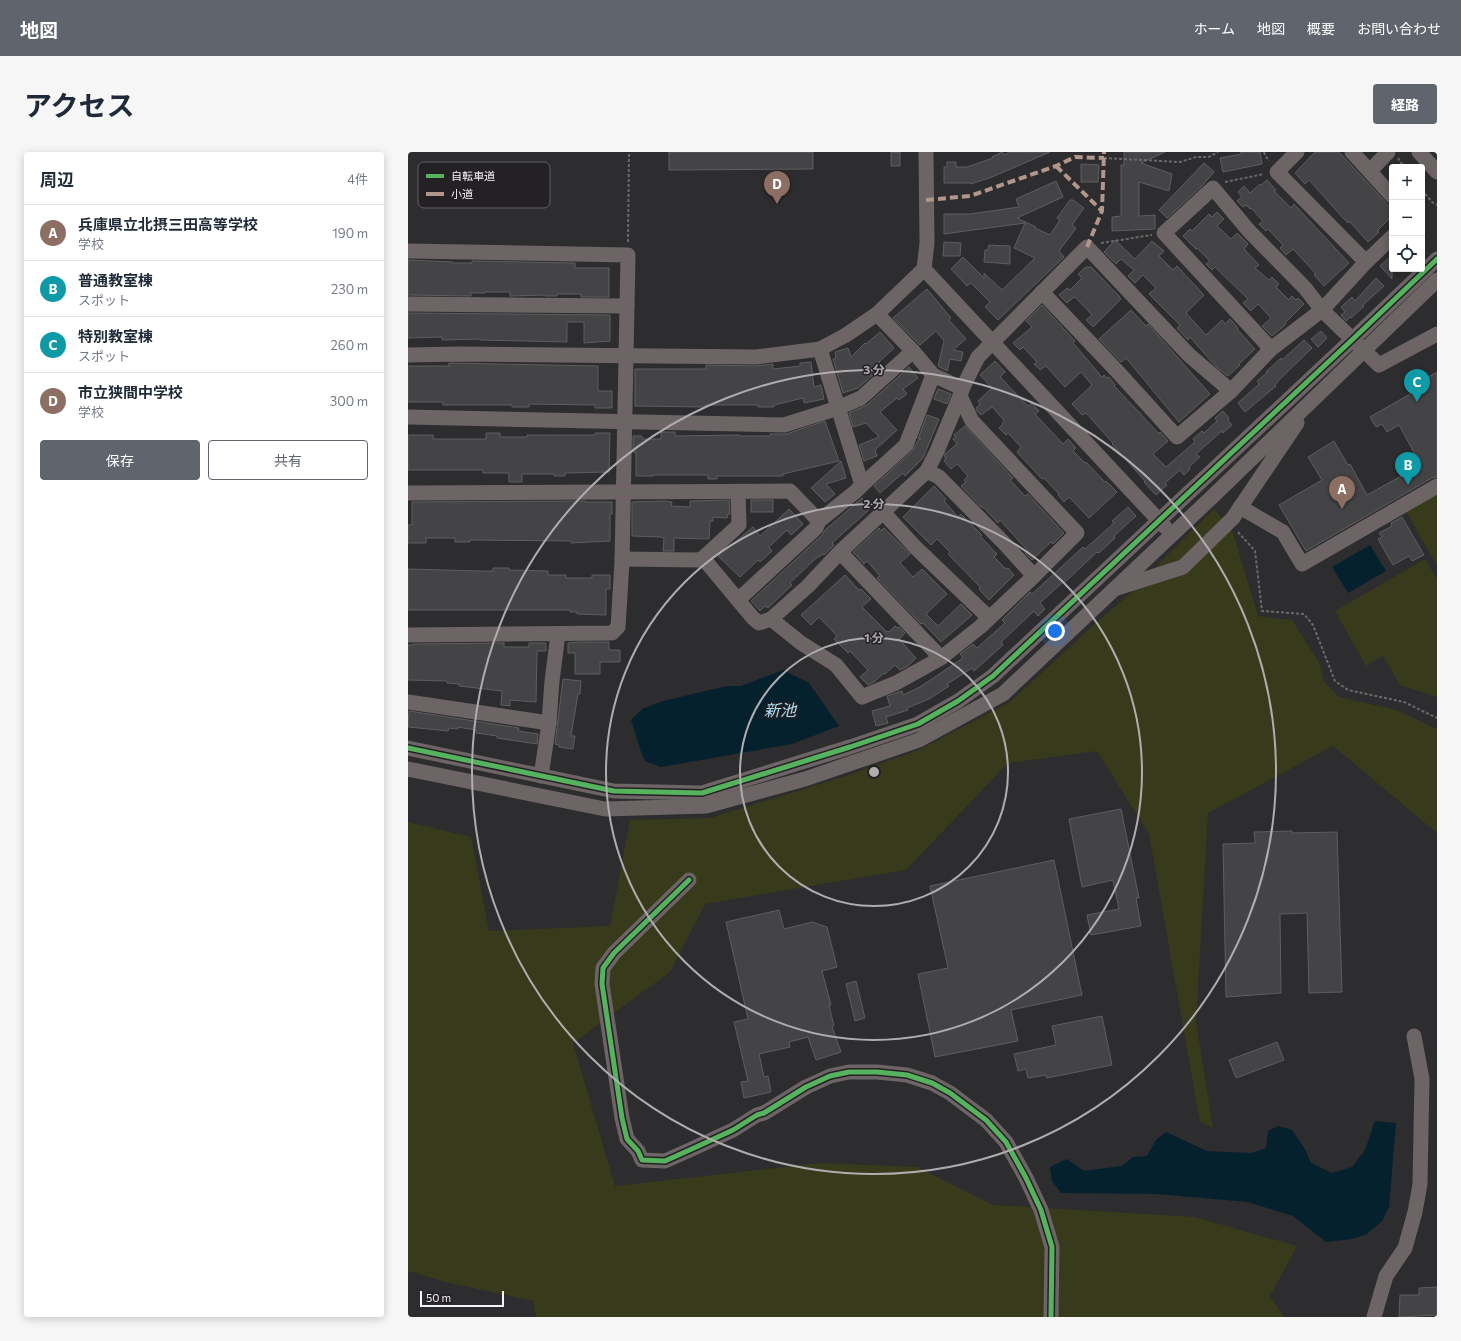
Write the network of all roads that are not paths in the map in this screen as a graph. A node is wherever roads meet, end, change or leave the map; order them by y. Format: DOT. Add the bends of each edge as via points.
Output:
graph roads {
  1 [pos="926,152"];
  2 [pos="1297,152"];
  3 [pos="1352,152"];
  4 [pos="1388,152"];
  5 [pos="1419,152"];
  6 [pos="1370,171"];
  7 [pos="1437,172"];
  8 [pos="1389,193"];
  9 [pos="1389,241"];
  10 [pos="408,251"];
  11 [pos="1437,259"];
  12 [pos="1366,262"];
  13 [pos="924,269"];
  14 [pos="1437,280"];
  15 [pos="1042,292"];
  16 [pos="408,304"];
  17 [pos="627,306"];
  18 [pos="1322,310"];
  19 [pos="877,314"];
  20 [pos="1437,334"];
  21 [pos="992,342"];
  22 [pos="1358,344"];
  23 [pos="820,349"];
  24 [pos="1272,349"];
  25 [pos="913,351"];
  26 [pos="408,355"];
  27 [pos="626,356"];
  28 [pos="933,375"];
  29 [pos="962,391"];
  30 [pos="1231,391"];
  31 [pos="1315,397"];
  32 [pos="838,408"];
  33 [pos="408,418"];
  34 [pos="625,422"];
  35 [pos="927,471"];
  36 [pos="862,485"];
  37 [pos="1437,486"];
  38 [pos="624,492"];
  39 [pos="738,492"];
  40 [pos="408,493"];
  41 [pos="1240,507"];
  42 [pos="883,512"];
  43 [pos="819,521"];
  44 [pos="1159,521"];
  45 [pos="1172,534"];
  46 [pos="840,552"];
  47 [pos="703,558"];
  48 [pos="622,559"];
  49 [pos="1034,576"];
  50 [pos="1113,589"];
  51 [pos="738,600"];
  52 [pos="988,618"];
  53 [pos="771,619"];
  54 [pos="558,634"];
  55 [pos="408,636"];
  56 [pos="941,658"];
  57 [pos="408,702"];
  58 [pos="549,723"];
  59 [pos="408,748"];
  60 [pos="408,769"];
  61 [pos="541,776"];
  62 [pos="689,880"];
  63 [pos="1414,1036"];
  64 [pos="1051,1317"];
  65 [pos="1374,1317"];
  1 -- 13 [label="street" via="927,243"];
  2 -- 12 [label="street" via="1277,172"];
  3 -- 6 [label="street"];
  4 -- 6 [label="street"];
  5 -- 7 [label="street"];
  6 -- 8 [label="street"];
  9 -- 12 [label="street"];
  10 -- 17 [label="street" via="628,255"];
  11 -- 22 [label="street"];
  12 -- 18 [label="street"];
  13 -- 19 [label="street"];
  13 -- 21 [label="street"];
  14 -- 22 [label="street"];
  15 -- 21 [label="street"];
  15 -- 30 [label="street" via="1087,247 1189,355"];
  15 -- 30 [label="street" via="1177,437"];
  16 -- 17 [label="street"];
  17 -- 27 [label="street"];
  18 -- 22 [label="street"];
  18 -- 24 [label="street"];
  18 -- 24 [label="street" via="1305,288 1249,231 1212,188 1164,233"];
  19 -- 23 [label="street"];
  19 -- 25 [label="street"];
  20 -- 22 [label="street" via="1379,365"];
  21 -- 29 [label="street" via="978,357"];
  21 -- 44 [label="street"];
  22 -- 31 [label="street"];
  22 -- 44 [label="street"];
  23 -- 27 [label="street" via="756,357"];
  23 -- 32 [label="street"];
  24 -- 30 [label="street"];
  25 -- 28 [label="street"];
  25 -- 32 [label="street" via="861,398"];
  26 -- 27 [label="street"];
  27 -- 34 [label="street"];
  28 -- 29 [label="street"];
  28 -- 36 [label="street" via="906,445"];
  29 -- 35 [label="street"];
  29 -- 49 [label="street" via="972,421 1077,533"];
  31 -- 41 [label="street"];
  31 -- 45 [label="street"];
  32 -- 34 [label="street" via="784,425"];
  32 -- 36 [label="street"];
  33 -- 34 [label="street"];
  34 -- 38 [label="street"];
  35 -- 42 [label="street"];
  35 -- 49 [label="street" via="939,477"];
  36 -- 43 [label="street"];
  37 -- 41 [label="street" via="1302,564 1283,532"];
  38 -- 39 [label="street"];
  38 -- 40 [label="street"];
  38 -- 48 [label="street"];
  39 -- 43 [label="street" via="790,491"];
  39 -- 47 [label="street" via="739,525"];
  41 -- 50 [label="street" via="1229,522 1184,567"];
  42 -- 46 [label="street"];
  42 -- 52 [label="street"];
  43 -- 51 [label="street" via="816,528"];
  44 -- 45 [label="street"];
  44 -- 61 [label="street" via="993,676 958,701 918,724 702,793 614,791"];
  45 -- 50 [label="street"];
  46 -- 53 [label="street" via="808,586"];
  46 -- 56 [label="street"];
  47 -- 48 [label="street"];
  47 -- 51 [label="street"];
  48 -- 54 [label="street" via="618,627 612,633"];
  49 -- 52 [label="street"];
  50 -- 60 [label="street" via="1003,694 919,740 805,779 706,806 605,809"];
  51 -- 53 [label="street" via="759,623"];
  52 -- 56 [label="street"];
  53 -- 56 [label="street" via="801,643 836,665 862,697 896,683"];
  54 -- 55 [label="street"];
  54 -- 58 [label="street"];
  57 -- 58 [label="street"];
  58 -- 61 [label="street"];
  59 -- 61 [label="street"];
  62 -- 64 [label="street" via="614,953 603,968 602,984 622,1118 627,1139 642,1160 665,1161 733,1130 806,1087 830,1076 849,1072 877,1072 907,1075 932,1084 950,1093 986,1120 1006,1142 1026,1178 1041,1210 1052,1247"];
  63 -- 65 [label="street" via="1422,1079 1420,1184 1405,1248 1386,1276"];
}
